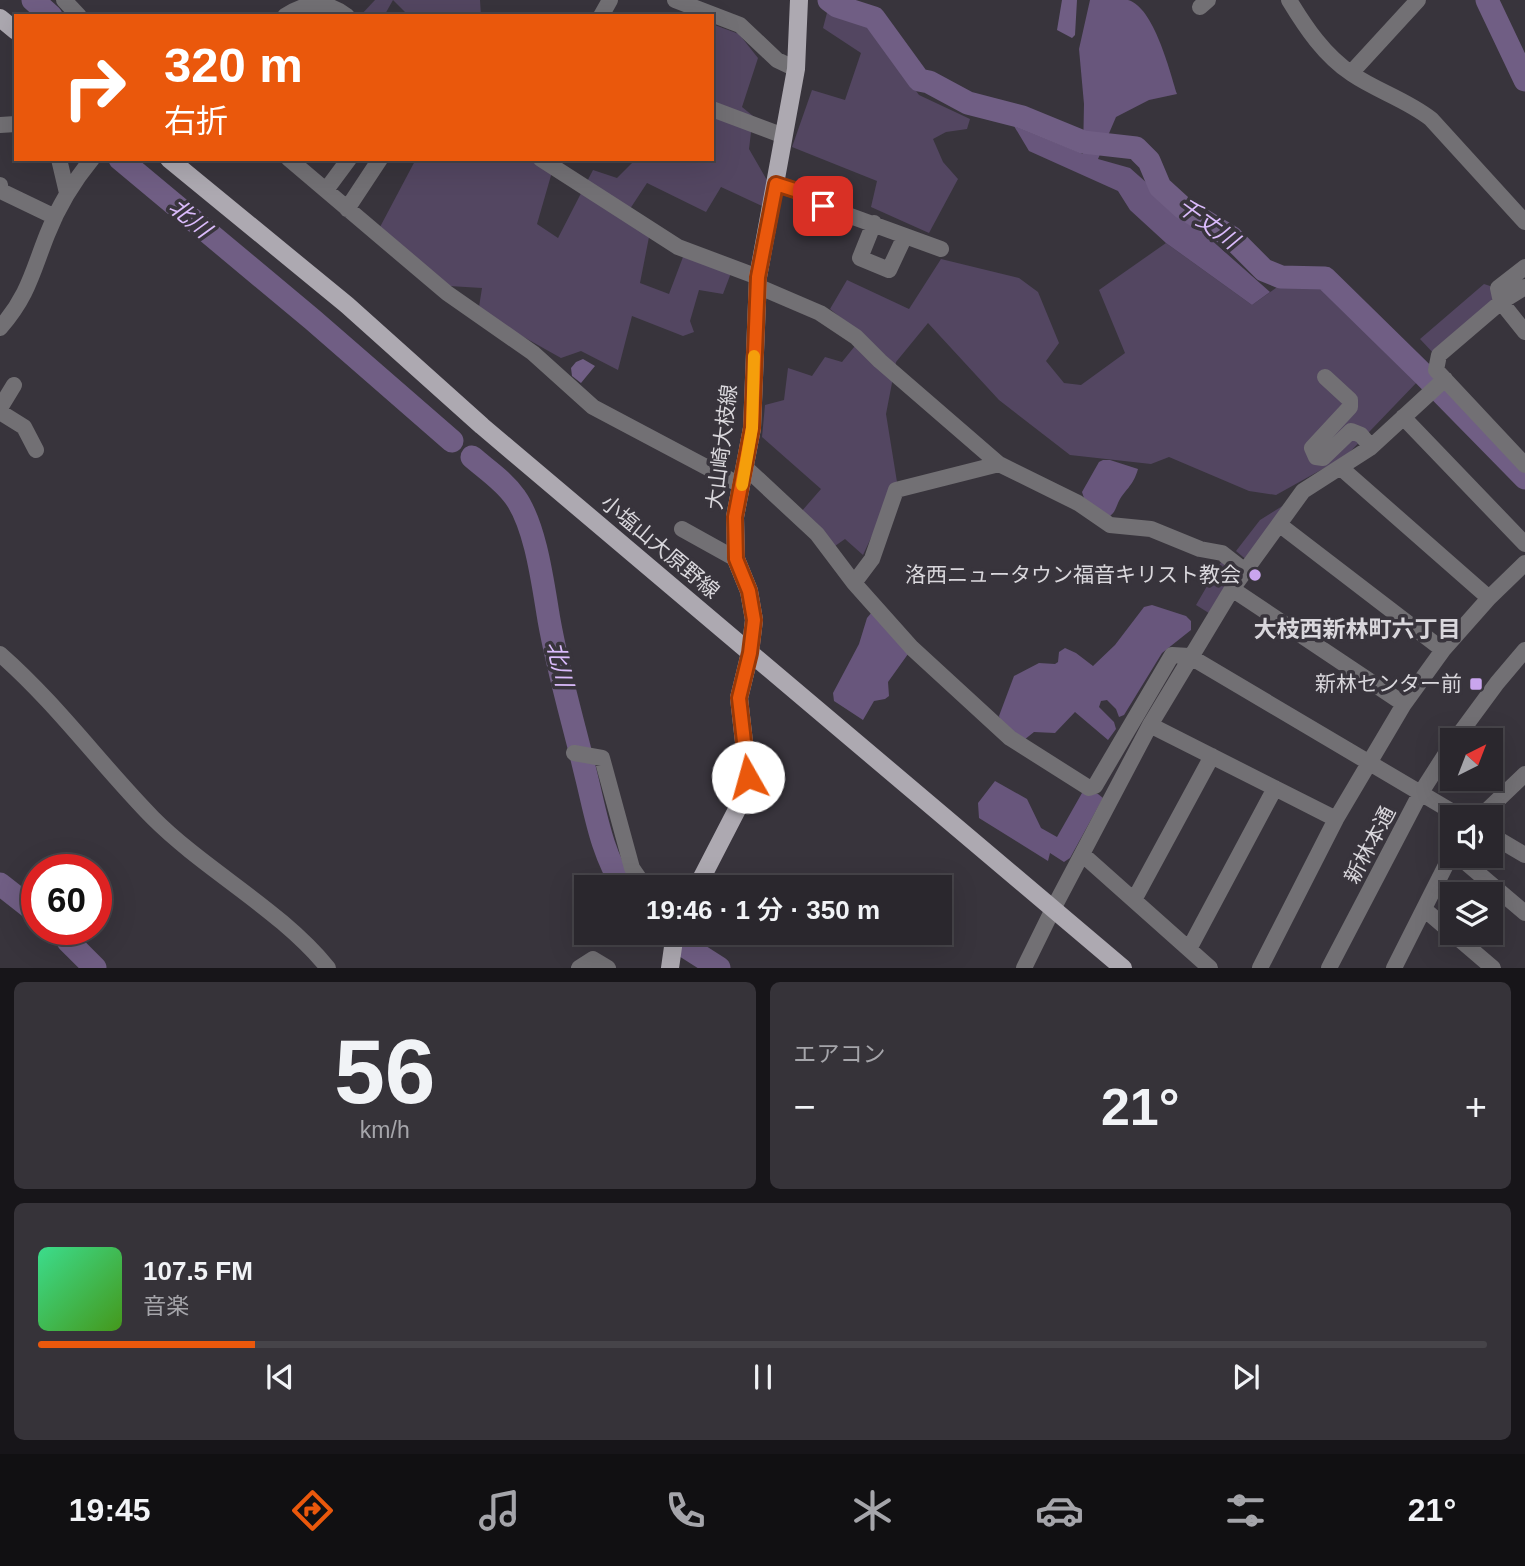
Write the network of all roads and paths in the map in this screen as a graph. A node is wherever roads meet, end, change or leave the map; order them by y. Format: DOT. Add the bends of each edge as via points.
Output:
graph roads {
  1 [pos="64,0"];
  2 [pos="675,0"];
  3 [pos="799,0"];
  4 [pos="1289,0"];
  5 [pos="1418,0"];
  6 [pos="77,14"];
  7 [pos="288,14"];
  8 [pos="343,14"];
  9 [pos="711,14"];
  10 [pos="714,15"];
  11 [pos="0,18"];
  12 [pos="14,29"];
  13 [pos="796,69"];
  14 [pos="1351,73"];
  15 [pos="714,109"];
  16 [pos="784,136"];
  17 [pos="59,161"];
  18 [pos="91,161"];
  19 [pos="171,161"];
  20 [pos="291,161"];
  21 [pos="348,161"];
  22 [pos="379,161"];
  23 [pos="544,161"];
  24 [pos="776,184"];
  25 [pos="0,185"];
  26 [pos="326,190"];
  27 [pos="67,193"];
  28 [pos="348,209"];
  29 [pos="55,217"];
  30 [pos="1525,222"];
  31 [pos="874,223"];
  32 [pos="905,236"];
  33 [pos="941,249"];
  34 [pos="1525,267"];
  35 [pos="757,281"];
  36 [pos="1525,287"];
  37 [pos="1502,302"];
  38 [pos="0,328"];
  39 [pos="1525,332"];
  40 [pos="1325,377"];
  41 [pos="1445,379"];
  42 [pos="14,385"];
  43 [pos="0,410"];
  44 [pos="1403,417"];
  45 [pos="1371,447"];
  46 [pos="36,450"];
  47 [pos="999,464"];
  48 [pos="1525,465"];
  49 [pos="744,466"];
  50 [pos="1341,468"];
  51 [pos="742,486"];
  52 [pos="1280,525"];
  53 [pos="682,529"];
  54 [pos="1525,544"];
  55 [pos="736,559"];
  56 [pos="1525,563"];
  57 [pos="1245,570"];
  58 [pos="854,583"];
  59 [pos="1232,589"];
  60 [pos="1489,598"];
  61 [pos="1525,649"];
  62 [pos="1443,650"];
  63 [pos="750,653"];
  64 [pos="0,654"];
  65 [pos="1189,656"];
  66 [pos="1404,704"];
  67 [pos="1150,724"];
  68 [pos="1464,728"];
  69 [pos="574,753"];
  70 [pos="1212,756"];
  71 [pos="1369,763"];
  72 [pos="1440,763"];
  73 [pos="1525,774"];
  74 [pos="1275,789"];
  75 [pos="1420,794"];
  76 [pos="1440,805"];
  77 [pos="1493,805"];
  78 [pos="1336,819"];
  79 [pos="1503,842"];
  80 [pos="1082,854"];
  81 [pos="1525,855"];
  82 [pos="1444,868"];
  83 [pos="1472,868"];
  84 [pos="637,875"];
  85 [pos="703,875"];
  86 [pos="1134,900"];
  87 [pos="1052,909"];
  88 [pos="1424,909"];
  89 [pos="1525,913"];
  90 [pos="673,945"];
  91 [pos="1189,949"];
  92 [pos="1032,964"];
  93 [pos="1397,966"];
  94 [pos="328,968"];
  95 [pos="579,968"];
  96 [pos="608,968"];
  97 [pos="670,968"];
  98 [pos="1123,968"];
  99 [pos="1210,968"];
  100 [pos="1260,968"];
  101 [pos="1329,968"];
  102 [pos="1493,968"];
  1 -- 6 [label="street"];
  2 -- 9 [label="street"];
  3 -- 13 [label="main road, 大山崎大枝線"];
  4 -- 14 [label="street" via="1310,36"];
  5 -- 14 [label="street"];
  7 -- 8 [label="street" via="302,5 321,3"];
  10 -- 13 [label="street" via="740,25 777,61"];
  11 -- 12 [label="main road"];
  13 -- 16 [label="main road, 大山崎大枝線"];
  14 -- 30 [label="street" via="1432,119"];
  15 -- 16 [label="street"];
  16 -- 24 [label="main road, 大山崎大枝線"];
  17 -- 27 [label="street"];
  18 -- 27 [label="street"];
  19 -- 63 [label="main road, 小塩山大原野線" via="347,304 482,426"];
  20 -- 26 [label="street"];
  21 -- 26 [label="street"];
  22 -- 28 [label="street"];
  23 -- 35 [label="street" via="678,247"];
  24 -- 31 [label="street"];
  24 -- 35 [label="main road, 大山崎大枝線"];
  25 -- 29 [label="street" via="1,191"];
  26 -- 28 [label="street"];
  27 -- 29 [label="street"];
  28 -- 51 [label="street" via="447,293 533,354 593,407"];
  29 -- 38 [label="street" via="25,295"];
  31 -- 32 [label="street"];
  31 -- 32 [label="street" via="860,258 889,270"];
  32 -- 33 [label="street"];
  34 -- 37 [label="street" via="1498,288"];
  35 -- 47 [label="street" via="856,337"];
  35 -- 49 [label="main road, 大山崎大枝線" via="752,428"];
  36 -- 37 [label="street"];
  37 -- 39 [label="street"];
  37 -- 41 [label="street" via="1439,355 1436,370"];
  40 -- 45 [label="street" via="1350,400 1350,407 1312,448 1316,457 1323,458 1351,431"];
  41 -- 44 [label="street"];
  41 -- 48 [label="street"];
  42 -- 43 [label="street"];
  43 -- 46 [label="street" via="24,427"];
  44 -- 45 [label="street"];
  44 -- 54 [label="street"];
  45 -- 50 [label="street"];
  47 -- 57 [label="street" via="1078,503 1110,525 1151,529 1222,553"];
  47 -- 58 [label="street" via="897,489 872,559"];
  49 -- 51 [label="main road, 大山崎大枝線"];
  49 -- 58 [label="street" via="817,534"];
  50 -- 52 [label="street" via="1303,491"];
  50 -- 60 [label="street"];
  51 -- 55 [label="main road, 大山崎大枝線" via="735,517"];
  52 -- 57 [label="street"];
  52 -- 62 [label="street"];
  53 -- 55 [label="street"];
  55 -- 63 [label="main road, 大山崎大枝線" via="754,620"];
  56 -- 60 [label="street"];
  57 -- 59 [label="street"];
  58 -- 65 [label="street" via="912,648 1010,738 1089,788 1095,786 1172,655"];
  59 -- 65 [label="street"];
  59 -- 66 [label="street"];
  60 -- 62 [label="street"];
  61 -- 68 [label="street, 新林本通"];
  62 -- 66 [label="street"];
  63 -- 85 [label="main road, 大山崎大枝線" via="739,698 748,777 744,796"];
  63 -- 87 [label="main road, 小塩山大原野線"];
  64 -- 94 [label="street" via="155,820 299,938"];
  65 -- 67 [label="street"];
  65 -- 71 [label="street"];
  66 -- 71 [label="street"];
  67 -- 70 [label="street"];
  67 -- 80 [label="street"];
  69 -- 84 [label="street" via="602,758"];
  70 -- 74 [label="street"];
  70 -- 86 [label="street"];
  71 -- 75 [label="street"];
  71 -- 78 [label="street"];
  72 -- 75 [label="street, 新林本通"];
  73 -- 77 [label="street"];
  74 -- 78 [label="street"];
  74 -- 91 [label="street"];
  75 -- 76 [label="street"];
  75 -- 101 [label="street, 新林本通"];
  78 -- 100 [label="street"];
  79 -- 81 [label="street"];
  80 -- 86 [label="street"];
  80 -- 87 [label="street"];
  82 -- 88 [label="street"];
  83 -- 89 [label="street"];
  86 -- 91 [label="street"];
  87 -- 92 [label="street"];
  87 -- 98 [label="main road, 小塩山大原野線"];
  88 -- 93 [label="street"];
  88 -- 102 [label="street"];
  90 -- 97 [label="main road"];
  91 -- 99 [label="street"];
  95 -- 96 [label="street" via="593,959"];
}
